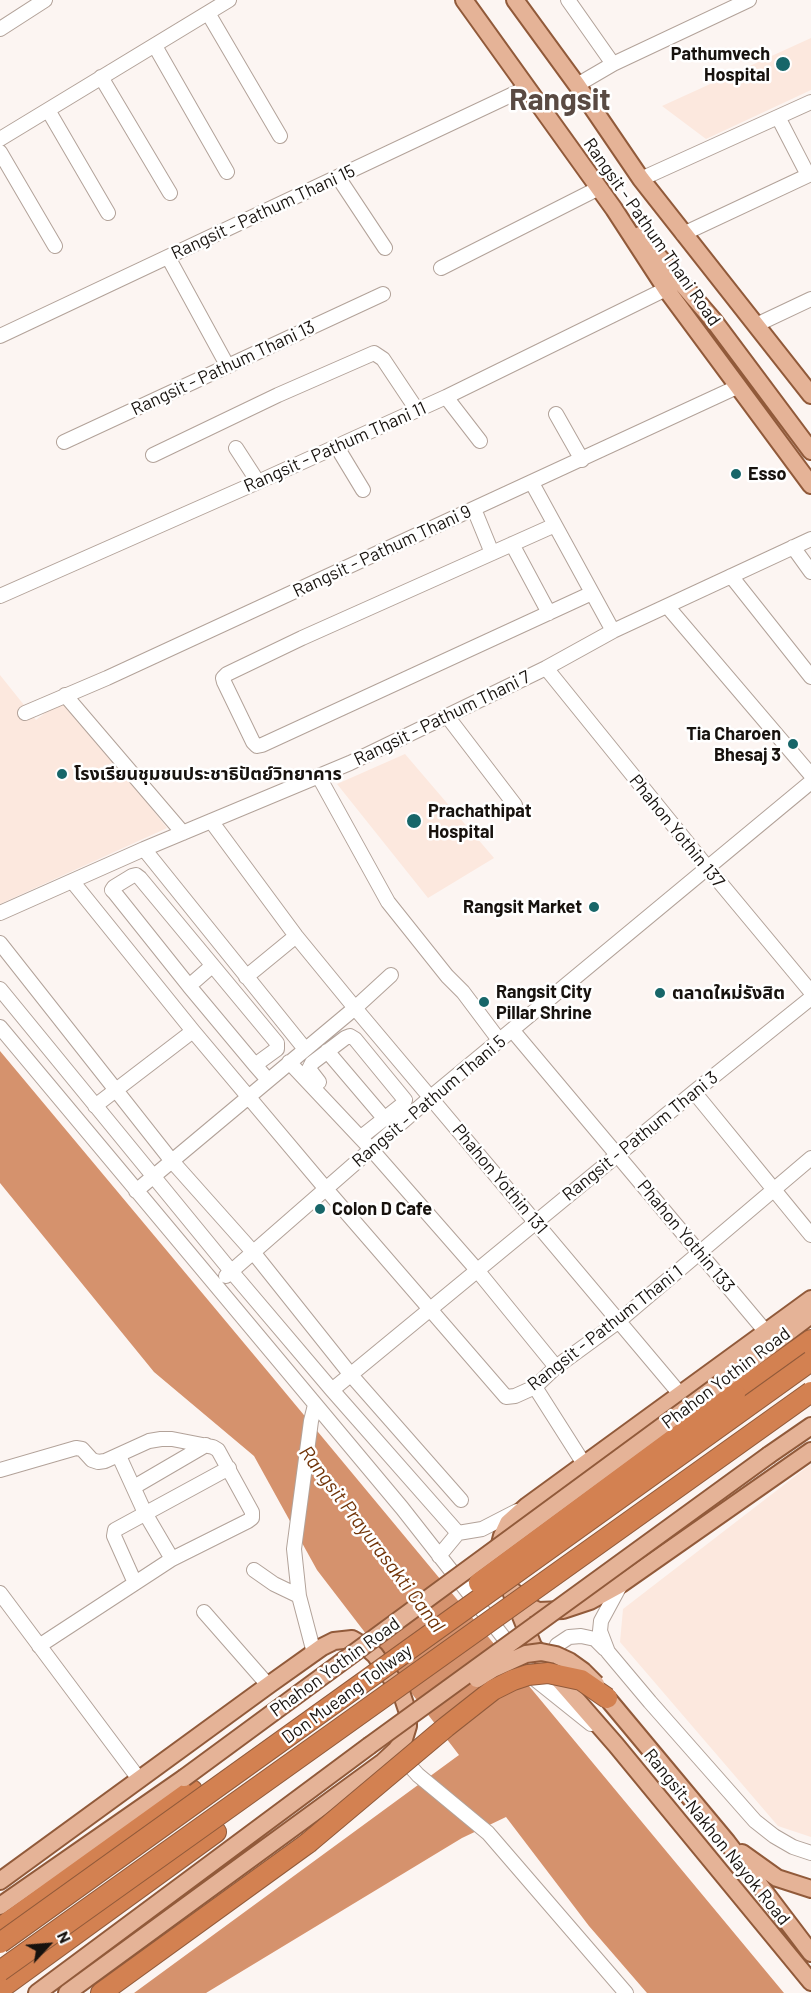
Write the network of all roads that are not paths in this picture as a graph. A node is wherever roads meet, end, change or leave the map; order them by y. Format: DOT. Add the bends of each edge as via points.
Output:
graph roads {
  1 [pos="45,0"];
  2 [pos="229,0"];
  3 [pos="464,0"];
  4 [pos="515,0"];
  5 [pos="568,0"];
  6 [pos="749,0"];
  7 [pos="208,13"];
  8 [pos="0,29"];
  9 [pos="155,46"];
  10 [pos="613,64"];
  11 [pos="100,77"];
  12 [pos="577,85"];
  13 [pos="526,88"];
  14 [pos="809,108"];
  15 [pos="48,110"];
  16 [pos="778,117"];
  17 [pos="280,136"];
  18 [pos="0,139"];
  19 [pos="0,152"];
  20 [pos="228,172"];
  21 [pos="810,174"];
  22 [pos="338,177"];
  23 [pos="641,179"];
  24 [pos="599,188"];
  25 [pos="170,193"];
  26 [pos="614,209"];
  27 [pos="108,213"];
  28 [pos="683,234"];
  29 [pos="55,246"];
  30 [pos="385,248"];
  31 [pos="168,257"];
  32 [pos="441,268"];
  33 [pos="666,289"];
  34 [pos="383,294"];
  35 [pos="811,299"];
  36 [pos="756,325"];
  37 [pos="0,336"];
  38 [pos="227,365"];
  39 [pos="737,387"];
  40 [pos="808,393"];
  41 [pos="446,397"];
  42 [pos="417,410"];
  43 [pos="556,414"];
  44 [pos="480,441"];
  45 [pos="64,442"];
  46 [pos="337,447"];
  47 [pos="236,448"];
  48 [pos="811,451"];
  49 [pos="153,455"];
  50 [pos="582,460"];
  51 [pos="258,482"];
  52 [pos="532,483"];
  53 [pos="811,485"];
  54 [pos="363,490"];
  55 [pos="474,509"];
  56 [pos="555,525"];
  57 [pos="811,539"];
  58 [pos="512,544"];
  59 [pos="793,547"];
  60 [pos="492,553"];
  61 [pos="811,572"];
  62 [pos="731,576"];
  63 [pos="592,593"];
  64 [pos="0,596"];
  65 [pos="667,606"];
  66 [pos="549,613"];
  67 [pos="613,631"];
  68 [pos="546,668"];
  69 [pos="811,677"];
  70 [pos="65,695"];
  71 [pos="26,712"];
  72 [pos="447,716"];
  73 [pos="811,775"];
  74 [pos="319,777"];
  75 [pos="811,782"];
  76 [pos="514,805"];
  77 [pos="211,820"];
  78 [pos="183,833"];
  79 [pos="144,849"];
  80 [pos="707,867"];
  81 [pos="72,881"];
  82 [pos="0,913"];
  83 [pos="296,936"];
  84 [pos="0,943"];
  85 [pos="212,966"];
  86 [pos="391,975"];
  87 [pos="246,977"];
  88 [pos="189,986"];
  89 [pos="0,989"];
  90 [pos="811,992"];
  91 [pos="811,998"];
  92 [pos="355,1008"];
  93 [pos="0,1027"];
  94 [pos="193,1031"];
  95 [pos="513,1031"];
  96 [pos="499,1040"];
  97 [pos="305,1049"];
  98 [pos="327,1051"];
  99 [pos="289,1062"];
  100 [pos="255,1065"];
  101 [pos="268,1080"];
  102 [pos="114,1089"];
  103 [pos="694,1092"];
  104 [pos="249,1096"];
  105 [pos="431,1097"];
  106 [pos="95,1106"];
  107 [pos="384,1118"];
  108 [pos="365,1134"];
  109 [pos="373,1147"];
  110 [pos="617,1155"];
  111 [pos="811,1158"];
  112 [pos="171,1160"];
  113 [pos="152,1176"];
  114 [pos="326,1189"];
  115 [pos="774,1190"];
  116 [pos="136,1191"];
  117 [pos="536,1222"];
  118 [pos="811,1235"];
  119 [pos="253,1252"];
  120 [pos="700,1253"];
  121 [pos="477,1270"];
  122 [pos="231,1271"];
  123 [pos="215,1285"];
  124 [pos="811,1299"];
  125 [pos="429,1309"];
  126 [pos="811,1315"];
  127 [pos="620,1321"];
  128 [pos="766,1332"];
  129 [pos="811,1340"];
  130 [pos="811,1361"];
  131 [pos="556,1367"];
  132 [pos="351,1375"];
  133 [pos="535,1387"];
  134 [pos="728,1389"];
  135 [pos="332,1390"];
  136 [pos="811,1392"];
  137 [pos="681,1394"];
  138 [pos="811,1401"];
  139 [pos="315,1405"];
  140 [pos="811,1426"];
  141 [pos="206,1445"];
  142 [pos="811,1451"];
  143 [pos="119,1456"];
  144 [pos="584,1464"];
  145 [pos="229,1468"];
  146 [pos="0,1470"];
  147 [pos="134,1487"];
  148 [pos="461,1500"];
  149 [pos="527,1506"];
  150 [pos="145,1513"];
  151 [pos="458,1533"];
  152 [pos="440,1556"];
  153 [pos="172,1559"];
  154 [pos="254,1570"];
  155 [pos="135,1583"];
  156 [pos="621,1584"];
  157 [pos="511,1590"];
  158 [pos="0,1593"];
  159 [pos="300,1596"];
  160 [pos="204,1612"];
  161 [pos="39,1646"];
  162 [pos="608,1652"];
  163 [pos="314,1653"];
  164 [pos="561,1682"];
  165 [pos="267,1685"];
  166 [pos="607,1698"];
  167 [pos="616,1745"];
  168 [pos="369,1746"];
  169 [pos="396,1750"];
  170 [pos="139,1779"];
  171 [pos="188,1784"];
  172 [pos="726,1842"];
  173 [pos="811,1853"];
  174 [pos="0,1881"];
  175 [pos="811,1889"];
  176 [pos="0,1906"];
  177 [pos="0,1928"];
  178 [pos="0,1943"];
  179 [pos="811,1953"];
  180 [pos="0,1971"];
  181 [pos="811,1982"];
  182 [pos="0,1989"];
  183 [pos="37,1993"];
  184 [pos="67,1993"];
  185 [pos="101,1993"];
  186 [pos="626,1993"];
  1 -- 8 [label="street"];
  2 -- 7 [label="street"];
  3 -- 13 [label="main road, Rangsit - Pathum Thani Road"];
  4 -- 12 [label="main road, Rangsit - Pathum Thani Road"];
  5 -- 10 [label="street"];
  6 -- 10 [label="street"];
  7 -- 9 [label="street"];
  7 -- 17 [label="street"];
  9 -- 11 [label="street"];
  9 -- 20 [label="street"];
  10 -- 12 [label="street"];
  11 -- 15 [label="street"];
  11 -- 25 [label="street"];
  12 -- 23 [label="main road, Rangsit - Pathum Thani Road"];
  13 -- 22 [label="street, Rangsit - Pathum Thani 15"];
  13 -- 24 [label="main road, Rangsit - Pathum Thani Road"];
  14 -- 16 [label="street"];
  15 -- 18 [label="street"];
  15 -- 27 [label="street"];
  16 -- 21 [label="street"];
  16 -- 23 [label="street"];
  19 -- 29 [label="street"];
  21 -- 28 [label="street"];
  22 -- 30 [label="street"];
  22 -- 31 [label="street, Rangsit - Pathum Thani 15"];
  23 -- 28 [label="main road, Rangsit - Pathum Thani Road"];
  24 -- 26 [label="main road, Rangsit - Pathum Thani Road"];
  24 -- 32 [label="street"];
  26 -- 33 [label="main road, Rangsit - Pathum Thani Road"];
  26 -- 48 [label="main road" via="668,265"];
  28 -- 36 [label="main road, Rangsit - Pathum Thani Road"];
  31 -- 37 [label="street, Rangsit - Pathum Thani 15"];
  31 -- 38 [label="street"];
  33 -- 39 [label="main road, Rangsit - Pathum Thani Road"];
  33 -- 41 [label="street, Rangsit - Pathum Thani 11"];
  34 -- 38 [label="street, Rangsit - Pathum Thani 13"];
  35 -- 36 [label="street"];
  36 -- 40 [label="main road, Rangsit - Pathum Thani Road"];
  38 -- 45 [label="street, Rangsit - Pathum Thani 13"];
  39 -- 50 [label="street, Rangsit - Pathum Thani 9"];
  39 -- 53 [label="main road, Rangsit - Pathum Thani Road"];
  41 -- 42 [label="street, Rangsit - Pathum Thani 11"];
  41 -- 44 [label="street"];
  42 -- 46 [label="street, Rangsit - Pathum Thani 11"];
  42 -- 49 [label="street" via="383,359 374,353"];
  43 -- 50 [label="street"];
  46 -- 51 [label="street, Rangsit - Pathum Thani 11"];
  46 -- 54 [label="street"];
  47 -- 51 [label="street"];
  50 -- 52 [label="street, Rangsit - Pathum Thani 9"];
  51 -- 64 [label="street, Rangsit - Pathum Thani 11"];
  52 -- 55 [label="street, Rangsit - Pathum Thani 9"];
  52 -- 56 [label="street"];
  55 -- 60 [label="street"];
  55 -- 70 [label="street, Rangsit - Pathum Thani 9"];
  56 -- 58 [label="street"];
  56 -- 63 [label="street"];
  57 -- 59 [label="street, Rangsit - Pathum Thani 7"];
  58 -- 60 [label="street"];
  58 -- 66 [label="street"];
  59 -- 61 [label="street"];
  59 -- 62 [label="street, Rangsit - Pathum Thani 7"];
  60 -- 66 [label="street" via="227,674 224,682 252,742 262,745"];
  62 -- 65 [label="street, Rangsit - Pathum Thani 7"];
  62 -- 69 [label="street"];
  63 -- 66 [label="street"];
  63 -- 67 [label="street"];
  65 -- 67 [label="street, Rangsit - Pathum Thani 7"];
  65 -- 73 [label="street"];
  67 -- 68 [label="street, Rangsit - Pathum Thani 7"];
  68 -- 72 [label="street, Rangsit - Pathum Thani 7"];
  68 -- 80 [label="street, Phahon Yothin 137"];
  70 -- 71 [label="street, Rangsit - Pathum Thani 9"];
  70 -- 78 [label="street"];
  72 -- 74 [label="street, Rangsit - Pathum Thani 7"];
  72 -- 76 [label="street"];
  74 -- 77 [label="street, Rangsit - Pathum Thani 7"];
  74 -- 96 [label="street" via="388,902"];
  75 -- 80 [label="street, Rangsit - Pathum Thani 5"];
  77 -- 78 [label="street, Rangsit - Pathum Thani 7"];
  77 -- 83 [label="street, Phahon Yothin 131"];
  78 -- 79 [label="street, Rangsit - Pathum Thani 7"];
  79 -- 81 [label="street, Rangsit - Pathum Thani 7"];
  79 -- 87 [label="street"];
  80 -- 90 [label="street, Phahon Yothin 137"];
  80 -- 95 [label="street, Rangsit - Pathum Thani 5"];
  81 -- 82 [label="street, Rangsit - Pathum Thani 7"];
  81 -- 94 [label="street"];
  83 -- 87 [label="street"];
  83 -- 92 [label="street, Phahon Yothin 131"];
  84 -- 102 [label="street"];
  85 -- 88 [label="street"];
  85 -- 88 [label="street" via="136,875 114,887 112,890"];
  85 -- 100 [label="street" via="277,1043 277,1049"];
  86 -- 92 [label="street"];
  87 -- 97 [label="street"];
  88 -- 100 [label="street"];
  89 -- 106 [label="street"];
  91 -- 103 [label="street, Rangsit - Pathum Thani 3"];
  92 -- 97 [label="street"];
  92 -- 105 [label="street, Phahon Yothin 131"];
  93 -- 116 [label="street"];
  94 -- 102 [label="street"];
  94 -- 104 [label="street"];
  95 -- 96 [label="street, Rangsit - Pathum Thani 5"];
  95 -- 110 [label="street, Phahon Yothin 133"];
  96 -- 105 [label="street, Rangsit - Pathum Thani 5"];
  97 -- 99 [label="street"];
  98 -- 107 [label="street"];
  98 -- 107 [label="street" via="345,1038 355,1039 405,1100"];
  98 -- 108 [label="street" via="310,1065 310,1073"];
  99 -- 101 [label="street"];
  99 -- 109 [label="street"];
  100 -- 101 [label="street"];
  101 -- 104 [label="street"];
  102 -- 106 [label="street"];
  102 -- 112 [label="street"];
  103 -- 110 [label="street, Rangsit - Pathum Thani 3"];
  103 -- 115 [label="street"];
  104 -- 112 [label="street"];
  104 -- 114 [label="street"];
  105 -- 109 [label="street, Rangsit - Pathum Thani 5"];
  105 -- 117 [label="street, Phahon Yothin 131"];
  106 -- 113 [label="street"];
  107 -- 108 [label="street"];
  108 -- 109 [label="street"];
  109 -- 114 [label="street, Rangsit - Pathum Thani 5"];
  109 -- 121 [label="street"];
  110 -- 117 [label="street, Rangsit - Pathum Thani 3"];
  110 -- 120 [label="street, Phahon Yothin 133"];
  111 -- 115 [label="street, Rangsit - Pathum Thani 1"];
  112 -- 113 [label="street"];
  112 -- 119 [label="street"];
  113 -- 116 [label="street"];
  113 -- 122 [label="street"];
  114 -- 119 [label="street, Rangsit - Pathum Thani 5"];
  114 -- 125 [label="street"];
  115 -- 118 [label="street"];
  115 -- 120 [label="street, Rangsit - Pathum Thani 1"];
  116 -- 123 [label="street"];
  117 -- 121 [label="street, Rangsit - Pathum Thani 3"];
  117 -- 127 [label="street, Phahon Yothin 131"];
  119 -- 122 [label="street, Rangsit - Pathum Thani 5"];
  119 -- 132 [label="street"];
  120 -- 127 [label="street, Rangsit - Pathum Thani 1"];
  120 -- 128 [label="street, Phahon Yothin 133"];
  121 -- 125 [label="street, Rangsit - Pathum Thani 3"];
  121 -- 131 [label="street"];
  122 -- 123 [label="street, Rangsit - Pathum Thani 5"];
  122 -- 135 [label="street"];
  123 -- 139 [label="street"];
  124 -- 128 [label="main road, Rangsit-Nakhon Nayok Road"];
  125 -- 132 [label="street, Rangsit - Pathum Thani 3"];
  125 -- 133 [label="street, Rangsit - Pathum Thani 1" via="506,1397"];
  126 -- 134 [label="main road, Phahon Yothin Road"];
  127 -- 131 [label="street, Rangsit - Pathum Thani 1"];
  127 -- 137 [label="street, Phahon Yothin 131"];
  128 -- 137 [label="main road, Rangsit-Nakhon Nayok Road"];
  129 -- 134 [label="highway, Phahon Yothin Road"];
  130 -- 178 [label="highway, Don Mueang Tollway, bridge"];
  131 -- 133 [label="street, Rangsit - Pathum Thani 1"];
  132 -- 135 [label="street, Rangsit - Pathum Thani 3"];
  132 -- 148 [label="street"];
  133 -- 144 [label="street"];
  134 -- 171 [label="highway, Phahon Yothin Road, bridge" via="437,1614"];
  135 -- 151 [label="street"];
  136 -- 180 [label="highway, Don Mueang Tollway, bridge"];
  137 -- 144 [label="main road, Rangsit-Nakhon Nayok Road"];
  138 -- 182 [label="highway" via="476,1639"];
  139 -- 152 [label="street"];
  139 -- 159 [label="street" via="294,1550"];
  140 -- 168 [label="main road, bridge"];
  141 -- 143 [label="street" via="161,1439"];
  141 -- 145 [label="street" via="218,1450"];
  141 -- 147 [label="street"];
  142 -- 156 [label="main road"];
  143 -- 146 [label="street" via="98,1462 76,1448"];
  143 -- 147 [label="street"];
  144 -- 149 [label="main road, Rangsit-Nakhon Nayok Road"];
  145 -- 150 [label="street"];
  145 -- 153 [label="street" via="252,1518"];
  147 -- 150 [label="street"];
  149 -- 151 [label="street" via="482,1529"];
  149 -- 157 [label="main road, Rangsit-Nakhon Nayok Road" via="508,1523 499,1548"];
  150 -- 153 [label="street"];
  150 -- 155 [label="street" via="114,1533"];
  151 -- 152 [label="street"];
  152 -- 167 [label="street" via="536,1680"];
  153 -- 155 [label="street"];
  154 -- 159 [label="street"];
  155 -- 161 [label="street"];
  156 -- 157 [label="main road" via="577,1607 548,1611 528,1606"];
  156 -- 162 [label="street" via="601,1621"];
  157 -- 164 [label="main road, Rangsit-Nakhon Nayok Road" via="533,1646"];
  158 -- 161 [label="street"];
  159 -- 163 [label="street"];
  160 -- 165 [label="street"];
  161 -- 170 [label="street"];
  162 -- 164 [label="street" via="595,1639 569,1637 557,1645 552,1656"];
  162 -- 173 [label="street" via="755,1821 793,1847"];
  163 -- 165 [label="main road"];
  163 -- 169 [label="main road" via="334,1641 352,1639 375,1655 405,1702 408,1726"];
  164 -- 167 [label="main road, Rangsit-Nakhon Nayok Road"];
  165 -- 170 [label="main road"];
  166 -- 168 [label="main road, bridge" via="593,1680 569,1661 541,1652 526,1654 493,1669"];
  166 -- 172 [label="main road"];
  166 -- 185 [label="highway, bridge" via="580,1680 548,1673 528,1675 493,1690 308,1843"];
  167 -- 181 [label="main road, Rangsit-Nakhon Nayok Road"];
  168 -- 183 [label="main road"];
  169 -- 184 [label="main road"];
  169 -- 186 [label="street" via="418,1774 488,1833"];
  170 -- 174 [label="main road"];
  171 -- 176 [label="main road, Phahon Yothin Road"];
  171 -- 177 [label="highway, Phahon Yothin Road"];
  172 -- 175 [label="main road" via="777,1878"];
  172 -- 179 [label="main road"];
}
